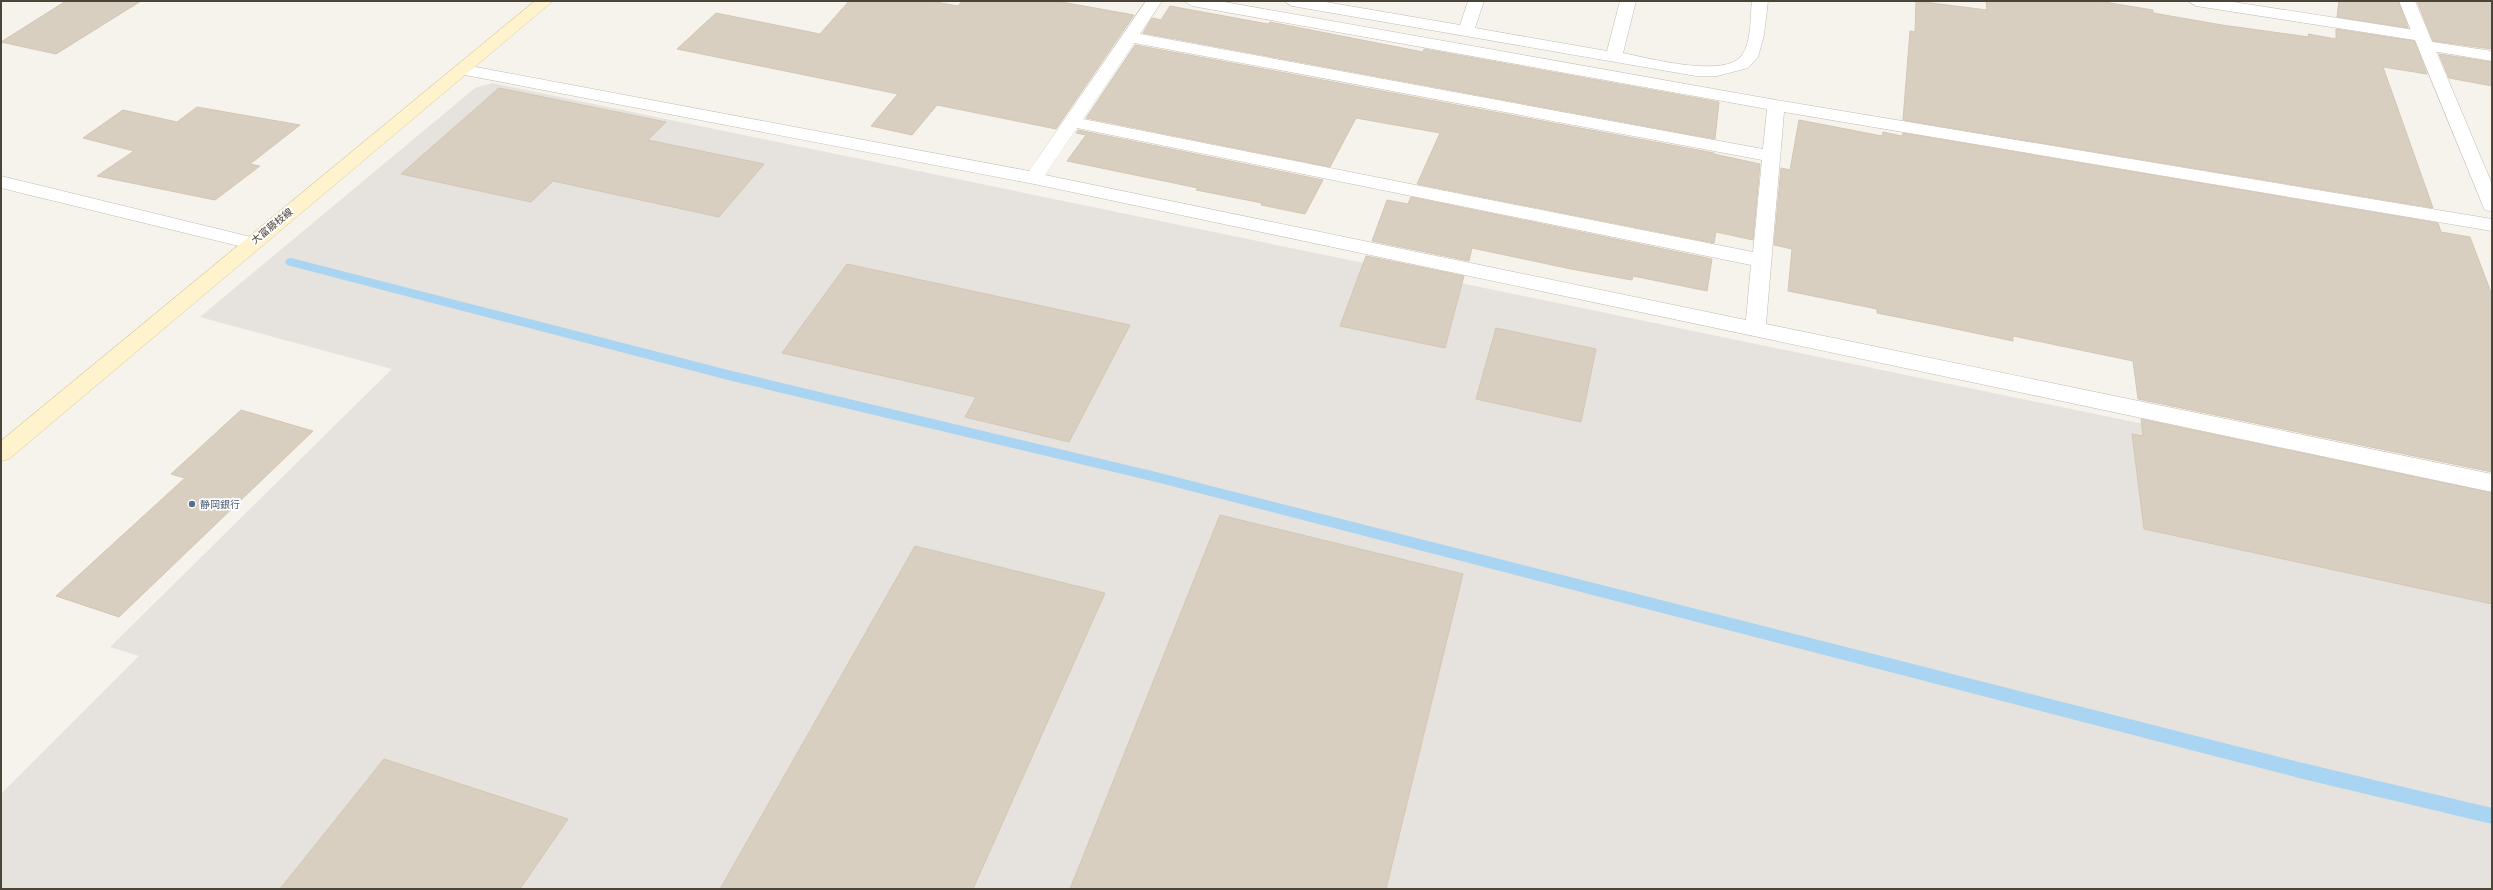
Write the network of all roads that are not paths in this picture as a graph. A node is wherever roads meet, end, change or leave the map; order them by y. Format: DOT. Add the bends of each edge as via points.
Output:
graph roads {
  1 [pos="546,1"];
  2 [pos="1154,1"];
  3 [pos="1192,1"];
  4 [pos="1292,1"];
  5 [pos="1476,1"];
  6 [pos="1628,1"];
  7 [pos="2196,1"];
  8 [pos="2407,1"];
  9 [pos="1755,2"];
  10 [pos="1342,5"];
  11 [pos="1466,31"];
  12 [pos="1130,37"];
  13 [pos="2424,41"];
  14 [pos="2492,56"];
  15 [pos="1614,57"];
  16 [pos="465,70"];
  17 [pos="1776,105"];
  18 [pos="1072,122"];
  19 [pos="1771,156"];
  20 [pos="1034,178"];
  21 [pos="1,182"];
  22 [pos="2492,206"];
  23 [pos="2492,226"];
  24 [pos="251,243"];
  25 [pos="1762,260"];
  26 [pos="1755,329"];
  27 [pos="1,453"];
  28 [pos="2492,482"];
  1 -- 16 [label="main road, 大富藤枝線"];
  2 -- 12 [label="street"];
  3 -- 17 [label="street"];
  4 -- 10 [label="street"];
  5 -- 11 [label="street"];
  6 -- 15 [label="street"];
  7 -- 13 [label="street"];
  8 -- 13 [label="street"];
  9 -- 15 [label="street" via="1754,52 1747,62 1736,69 1718,72 1696,71"];
  10 -- 11 [label="street"];
  11 -- 15 [label="street"];
  12 -- 18 [label="street"];
  12 -- 19 [label="street"];
  13 -- 14 [label="street"];
  13 -- 22 [label="street"];
  16 -- 20 [label="street"];
  16 -- 24 [label="main road, 大富藤枝線"];
  17 -- 19 [label="street"];
  17 -- 23 [label="street"];
  18 -- 20 [label="street"];
  18 -- 25 [label="street"];
  19 -- 25 [label="street"];
  20 -- 26 [label="street"];
  21 -- 24 [label="street"];
  24 -- 27 [label="main road, 大富藤枝線"];
  25 -- 26 [label="street"];
  26 -- 28 [label="street"];
}
